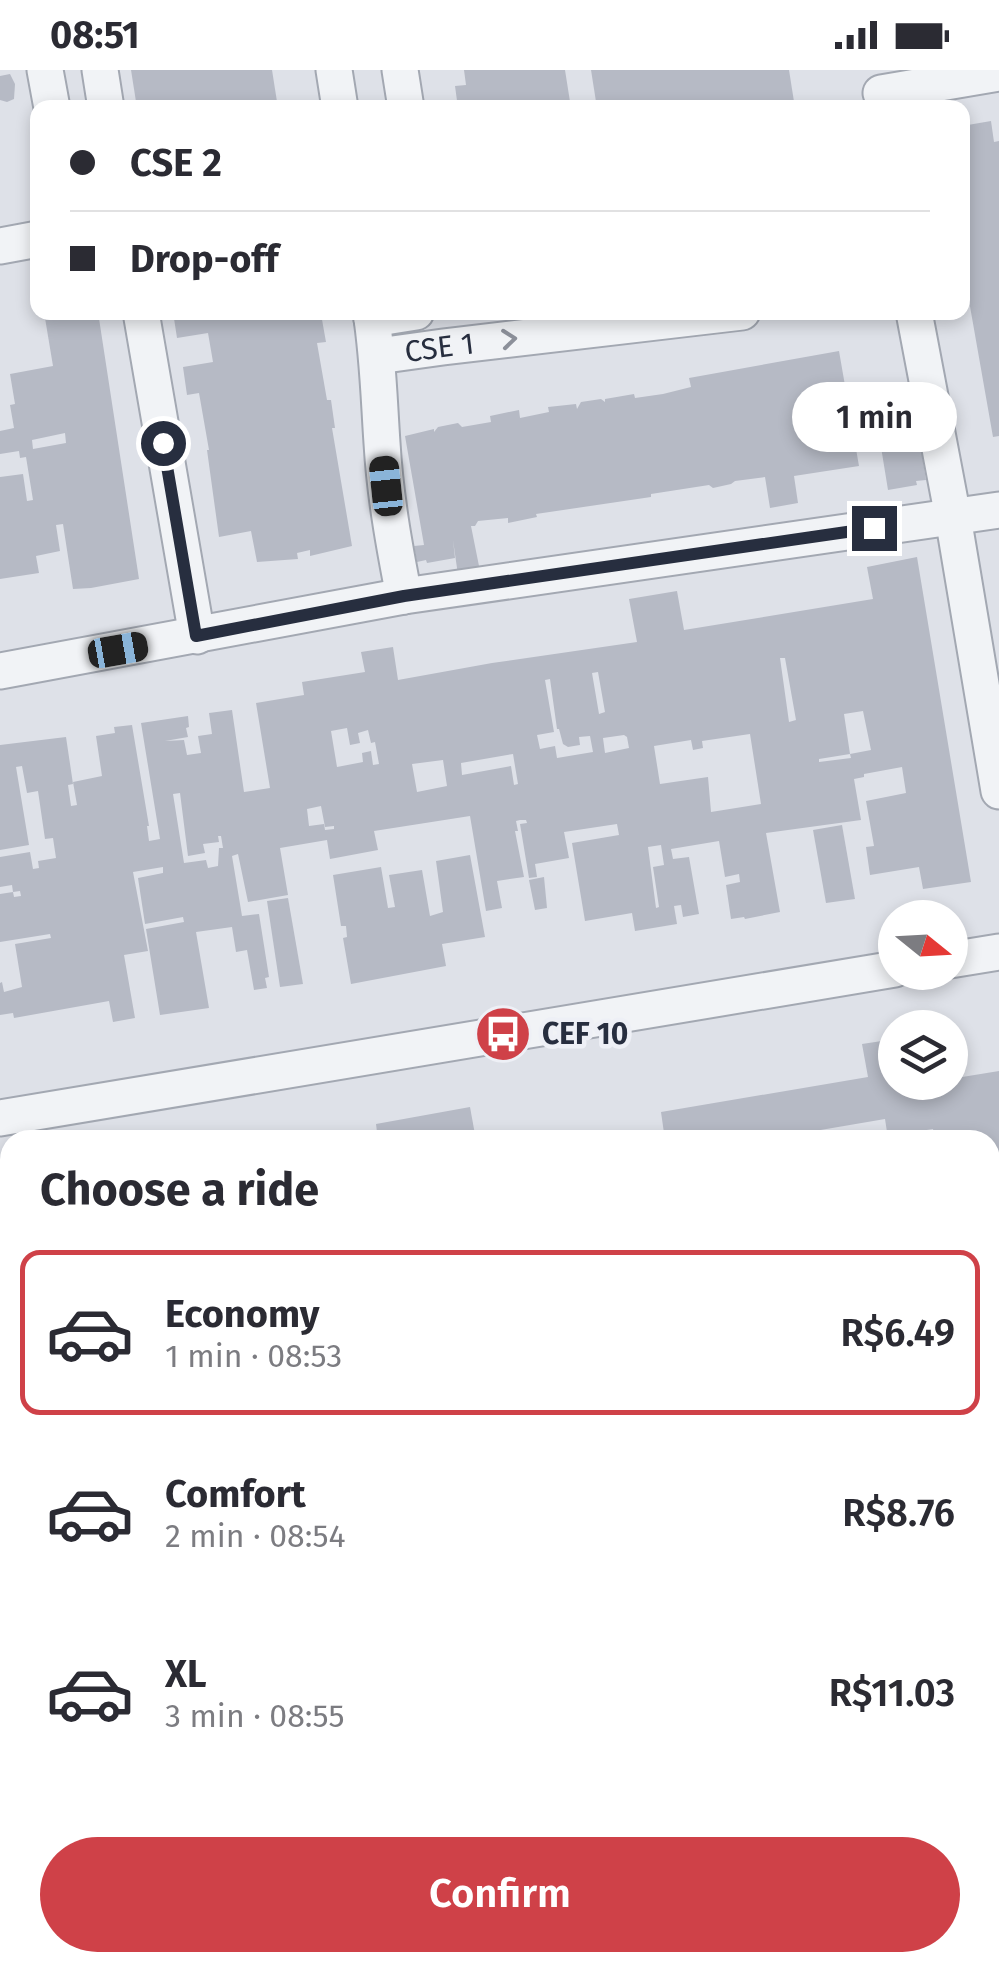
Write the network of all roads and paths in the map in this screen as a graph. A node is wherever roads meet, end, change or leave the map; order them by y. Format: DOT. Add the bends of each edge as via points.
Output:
graph roads {
  1 [pos="45,70"];
  2 [pos="100,70"];
  3 [pos="334,70"];
  4 [pos="400,70"];
  5 [pos="999,73"];
  6 [pos="881,90"];
  7 [pos="51,100"];
  8 [pos="105,100"];
  9 [pos="339,100"];
  10 [pos="405,100"];
  11 [pos="30,240"];
  12 [pos="0,246"];
  13 [pos="142,320"];
  14 [pos="373,320"];
  15 [pos="608,320"];
  16 [pos="916,320"];
  17 [pos="440,330"];
  18 [pos="378,356"];
  19 [pos="999,510"];
  20 [pos="953,517"];
  21 [pos="404,596"];
  22 [pos="196,636"];
  23 [pos="0,671"];
  24 [pos="999,791"];
  25 [pos="999,952"];
  26 [pos="968,957"];
  27 [pos="878,972"];
  28 [pos="0,1118"];
  1 -- 7 [label="street"];
  2 -- 8 [label="street"];
  3 -- 9 [label="street"];
  4 -- 10 [label="street"];
  5 -- 6 [label="street"];
  11 -- 12 [label="street"];
  13 -- 22 [label="street"];
  14 -- 18 [label="street"];
  17 -- 15 [label="street, CSE 1, one-way"];
  16 -- 20 [label="street"];
  17 -- 18 [label="street, CSE 1"];
  18 -- 21 [label="street" via="390,527"];
  19 -- 20 [label="street"];
  20 -- 21 [label="street"];
  20 -- 24 [label="street"];
  21 -- 22 [label="street"];
  22 -- 23 [label="street"];
  25 -- 26 [label="street"];
  27 -- 28 [label="street"];
}
